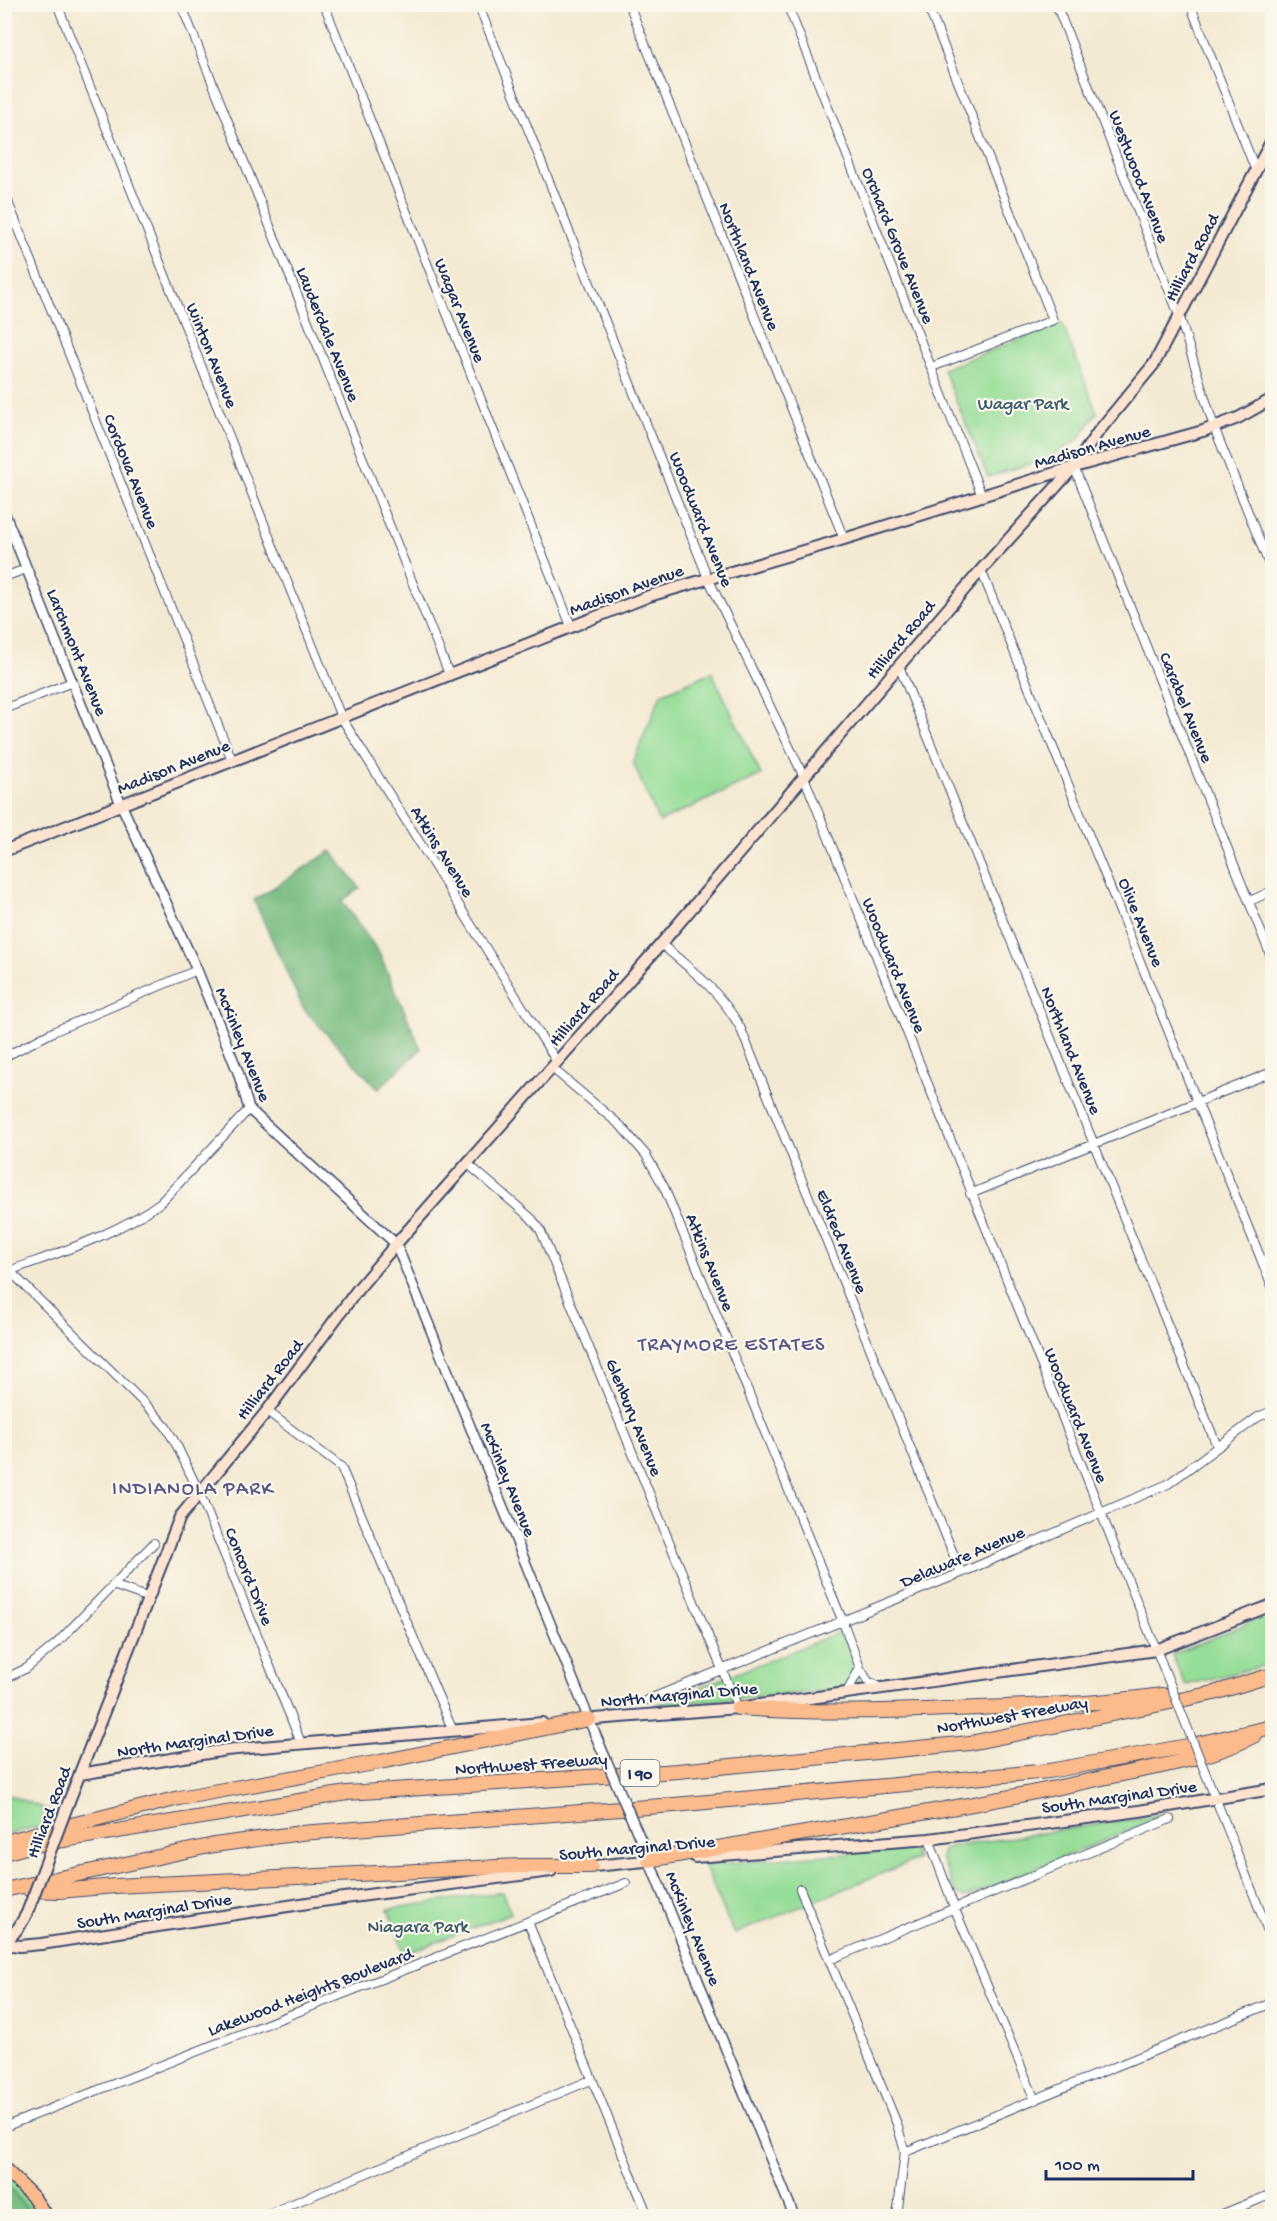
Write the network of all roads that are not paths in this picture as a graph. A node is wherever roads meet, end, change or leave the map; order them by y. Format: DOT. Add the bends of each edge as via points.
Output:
graph roads {
  1 [pos="57,4"];
  2 [pos="181,4"];
  3 [pos="324,4"];
  4 [pos="478,4"];
  5 [pos="629,4"];
  6 [pos="787,4"];
  7 [pos="927,4"];
  8 [pos="1056,4"];
  9 [pos="1190,4"];
  10 [pos="1272,140"];
  11 [pos="1256,171"];
  12 [pos="4,192"];
  13 [pos="1179,315"];
  14 [pos="932,367"];
  15 [pos="1272,399"];
  16 [pos="1214,427"];
  17 [pos="1074,467"];
  18 [pos="982,496"];
  19 [pos="4,512"];
  20 [pos="844,539"];
  21 [pos="26,569"];
  22 [pos="981,570"];
  23 [pos="1272,572"];
  24 [pos="4,577"];
  25 [pos="708,578"];
  26 [pos="571,626"];
  27 [pos="899,666"];
  28 [pos="449,674"];
  29 [pos="72,682"];
  30 [pos="4,709"];
  31 [pos="341,717"];
  32 [pos="232,760"];
  33 [pos="804,777"];
  34 [pos="121,804"];
  35 [pos="4,851"];
  36 [pos="1272,891"];
  37 [pos="1250,901"];
  38 [pos="661,944"];
  39 [pos="1272,958"];
  40 [pos="197,970"];
  41 [pos="4,1057"];
  42 [pos="555,1065"];
  43 [pos="1272,1072"];
  44 [pos="1198,1103"];
  45 [pos="249,1109"];
  46 [pos="1095,1144"];
  47 [pos="468,1164"];
  48 [pos="970,1194"];
  49 [pos="396,1244"];
  50 [pos="7,1272"];
  51 [pos="1272,1286"];
  52 [pos="267,1411"];
  53 [pos="1272,1411"];
  54 [pos="1217,1446"];
  55 [pos="199,1492"];
  56 [pos="1101,1515"];
  57 [pos="154,1543"];
  58 [pos="961,1573"];
  59 [pos="114,1585"];
  60 [pos="149,1598"];
  61 [pos="1272,1605"];
  62 [pos="843,1622"];
  63 [pos="1156,1650"];
  64 [pos="860,1668"];
  65 [pos="722,1669"];
  66 [pos="1272,1673"];
  67 [pos="4,1679"];
  68 [pos="882,1688"];
  69 [pos="847,1692"];
  70 [pos="647,1700"];
  71 [pos="738,1708"];
  72 [pos="589,1719"];
  73 [pos="1271,1727"];
  74 [pos="453,1731"];
  75 [pos="301,1743"];
  76 [pos="80,1774"];
  77 [pos="1272,1789"];
  78 [pos="1216,1799"];
  79 [pos="1170,1819"];
  80 [pos="929,1839"];
  81 [pos="4,1842"];
  82 [pos="4,1853"];
  83 [pos="649,1860"];
  84 [pos="591,1866"];
  85 [pos="626,1883"];
  86 [pos="800,1889"];
  87 [pos="7,1890"];
  88 [pos="954,1907"];
  89 [pos="528,1922"];
  90 [pos="1272,1941"];
  91 [pos="5,1945"];
  92 [pos="830,1960"];
  93 [pos="1272,2003"];
  94 [pos="591,2080"];
  95 [pos="1035,2100"];
  96 [pos="4,2127"];
  97 [pos="905,2152"];
  98 [pos="4,2168"];
  99 [pos="1272,2194"];
  100 [pos="46,2217"];
  101 [pos="264,2217"];
  102 [pos="648,2217"];
  103 [pos="794,2217"];
  104 [pos="897,2217"];
  105 [pos="1218,2217"];
  1 -- 31 [label="street, Winton Avenue"];
  2 -- 28 [label="street, Lauderdale Avenue"];
  3 -- 26 [label="street, Wagar Avenue"];
  4 -- 25 [label="street, Woodward Avenue"];
  5 -- 20 [label="street, Northland Avenue"];
  6 -- 14 [label="street, Orchard Grove Avenue"];
  7 -- 14 [label="street" via="1053,320"];
  8 -- 13 [label="street, Westwood Avenue"];
  9 -- 11 [label="street"];
  10 -- 11 [label="main road, Hilliard Road"];
  11 -- 13 [label="main road, Hilliard Road"];
  12 -- 32 [label="street, Cordova Avenue"];
  13 -- 16 [label="street, Westwood Avenue"];
  13 -- 17 [label="main road, Hilliard Road" via="1154,363"];
  14 -- 18 [label="street, Orchard Grove Avenue"];
  15 -- 16 [label="main road, Madison Avenue"];
  16 -- 17 [label="main road, Madison Avenue"];
  16 -- 23 [label="street, Westwood Avenue"];
  17 -- 18 [label="main road, Madison Avenue"];
  17 -- 22 [label="main road, Hilliard Road"];
  17 -- 37 [label="street, Carabel Avenue"];
  18 -- 20 [label="main road, Madison Avenue"];
  19 -- 21 [label="street, Larchmont Avenue"];
  20 -- 25 [label="main road, Madison Avenue"];
  21 -- 24 [label="street"];
  21 -- 29 [label="street, Larchmont Avenue"];
  22 -- 27 [label="main road, Hilliard Road"];
  22 -- 44 [label="street, Olive Avenue"];
  25 -- 26 [label="main road, Madison Avenue"];
  25 -- 33 [label="street, Woodward Avenue"];
  26 -- 28 [label="main road, Madison Avenue"];
  27 -- 33 [label="main road, Hilliard Road"];
  27 -- 46 [label="street, Northland Avenue"];
  28 -- 31 [label="main road, Madison Avenue"];
  29 -- 30 [label="street"];
  29 -- 34 [label="street, Larchmont Avenue"];
  31 -- 32 [label="main road, Madison Avenue"];
  31 -- 42 [label="street, Atkins Avenue"];
  32 -- 34 [label="main road, Madison Avenue"];
  33 -- 38 [label="main road, Hilliard Road"];
  33 -- 48 [label="street, Woodward Avenue"];
  34 -- 35 [label="main road, Madison Avenue"];
  34 -- 40 [label="street, McKinley Avenue"];
  36 -- 37 [label="street"];
  37 -- 39 [label="street, Carabel Avenue"];
  38 -- 42 [label="main road, Hilliard Road"];
  38 -- 58 [label="street, Eldred Avenue" via="711,987 740,1027"];
  40 -- 41 [label="street" via="56,1030"];
  40 -- 45 [label="street, McKinley Avenue"];
  42 -- 47 [label="main road, Hilliard Road"];
  42 -- 62 [label="street, Atkins Avenue" via="621,1126 646,1155 664,1186"];
  43 -- 44 [label="street"];
  44 -- 46 [label="street"];
  44 -- 51 [label="street, Olive Avenue"];
  45 -- 49 [label="street, McKinley Avenue"];
  45 -- 50 [label="street" via="145,1214"];
  46 -- 48 [label="street"];
  46 -- 54 [label="street, Northland Avenue"];
  47 -- 49 [label="main road, Hilliard Road"];
  47 -- 65 [label="street, Glenbury Avenue" via="540,1229"];
  48 -- 56 [label="street, Woodward Avenue"];
  49 -- 52 [label="main road, Hilliard Road"];
  49 -- 72 [label="street, McKinley Avenue"];
  50 -- 55 [label="street, Concord Drive" via="153,1412 171,1437"];
  52 -- 55 [label="main road, Hilliard Road"];
  52 -- 74 [label="street" via="341,1467"];
  53 -- 54 [label="street, Delaware Avenue"];
  54 -- 56 [label="street, Delaware Avenue" via="1168,1484"];
  55 -- 60 [label="main road, Hilliard Road" via="180,1517"];
  55 -- 75 [label="street, Concord Drive"];
  56 -- 58 [label="street, Delaware Avenue"];
  56 -- 63 [label="street, Woodward Avenue"];
  57 -- 59 [label="street"];
  58 -- 62 [label="street, Delaware Avenue"];
  59 -- 60 [label="street"];
  59 -- 67 [label="street" via="57,1643 27,1668"];
  60 -- 76 [label="main road, Hilliard Road"];
  61 -- 63 [label="main road, North Marginal Drive"];
  62 -- 64 [label="street, Atkins Avenue"];
  62 -- 65 [label="street, Delaware Avenue"];
  63 -- 68 [label="main road, North Marginal Drive"];
  63 -- 78 [label="street, Woodward Avenue, bridge"];
  64 -- 68 [label="street, Atkins Avenue" via="868,1681"];
  64 -- 69 [label="street"];
  65 -- 70 [label="street, Delaware Avenue"];
  65 -- 71 [label="street, Glenbury Avenue"];
  66 -- 71 [label="highway" via="1197,1690 1113,1702 896,1711"];
  66 -- 82 [label="highway, Northwest Freeway / I 90" via="1214,1693 970,1743 678,1771 347,1793"];
  68 -- 69 [label="main road, North Marginal Drive"];
  69 -- 71 [label="main road, North Marginal Drive"];
  71 -- 72 [label="main road, North Marginal Drive"];
  72 -- 74 [label="main road, North Marginal Drive"];
  72 -- 81 [label="highway" via="179,1798"];
  72 -- 83 [label="street, McKinley Avenue, bridge"];
  73 -- 83 [label="highway" via="1239,1744 1184,1760 1039,1791"];
  73 -- 87 [label="highway, I 90" via="1049,1772 301,1833 214,1845"];
  74 -- 75 [label="main road, North Marginal Drive"];
  75 -- 76 [label="main road, North Marginal Drive" via="226,1750"];
  76 -- 91 [label="main road, Hilliard Road, bridge" via="27,1913"];
  77 -- 78 [label="main road, South Marginal Drive"];
  78 -- 80 [label="main road, South Marginal Drive"];
  78 -- 90 [label="street, Woodward Avenue"];
  79 -- 88 [label="street"];
  80 -- 83 [label="main road, South Marginal Drive"];
  80 -- 88 [label="street"];
  83 -- 84 [label="main road, South Marginal Drive"];
  83 -- 103 [label="street, McKinley Avenue"];
  84 -- 87 [label="highway" via="59,1891"];
  84 -- 91 [label="main road, South Marginal Drive" via="314,1902 41,1944"];
  85 -- 89 [label="street, Lakewood Heights Boulevard"];
  86 -- 92 [label="street"];
  88 -- 92 [label="street"];
  88 -- 95 [label="street"];
  89 -- 94 [label="street"];
  89 -- 96 [label="street, Lakewood Heights Boulevard"];
  92 -- 97 [label="street"];
  93 -- 95 [label="street"];
  94 -- 101 [label="street"];
  94 -- 102 [label="street"];
  95 -- 97 [label="street"];
  97 -- 104 [label="street"];
  98 -- 100 [label="main road" via="34,2198"];
  99 -- 105 [label="street"];
}
